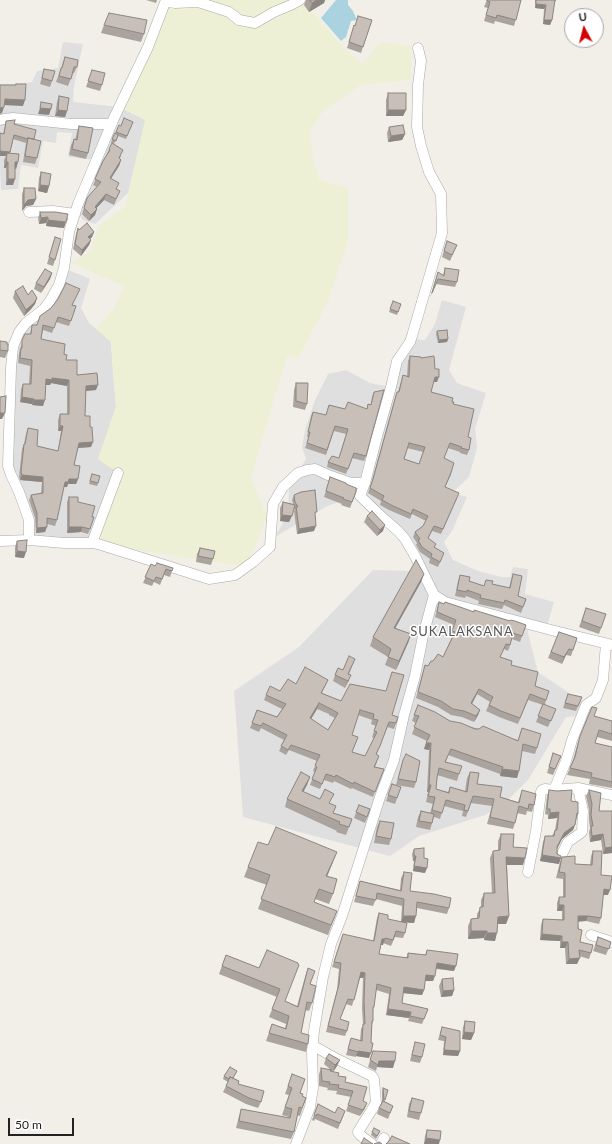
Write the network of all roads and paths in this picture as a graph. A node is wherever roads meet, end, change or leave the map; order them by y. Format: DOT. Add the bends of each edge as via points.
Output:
graph roads {
  1 [pos="166,0"];
  2 [pos="300,0"];
  3 [pos="418,48"];
  4 [pos="0,120"];
  5 [pos="111,124"];
  6 [pos="29,212"];
  7 [pos="75,214"];
  8 [pos="118,473"];
  9 [pos="365,482"];
  10 [pos="29,540"];
  11 [pos="0,541"];
  12 [pos="92,543"];
  13 [pos="434,595"];
  14 [pos="609,644"];
  15 [pos="578,788"];
  16 [pos="554,790"];
  17 [pos="612,795"];
  18 [pos="561,856"];
  19 [pos="528,872"];
  20 [pos="590,936"];
  21 [pos="612,942"];
  22 [pos="312,1045"];
  23 [pos="296,1144"];
  24 [pos="372,1144"];
  1 -- 2 [label="street" via="175,3 198,2 229,12 239,20 255,23"];
  1 -- 5 [label="street" via="148,47"];
  3 -- 9 [label="street" via="421,61 417,127 429,172 441,194 442,233 410,342 397,361"];
  4 -- 5 [label="street" via="13,118 72,124"];
  5 -- 7 [label="street"];
  6 -- 7 [label="street" via="53,211"];
  7 -- 10 [label="street" via="59,285 44,309 19,332 13,347 8,466 29,520"];
  8 -- 12 [label="street"];
  9 -- 12 [label="street" via="351,483 315,469 298,473 283,487 273,504 270,547 235,575 209,579"];
  9 -- 13 [label="street" via="360,496 405,539"];
  10 -- 11 [label="street"];
  10 -- 12 [label="street"];
  13 -- 14 [label="street" via="445,602"];
  13 -- 22 [label="street" via="410,696 411,702 394,760 331,944"];
  14 -- 16 [label="street" via="603,680 596,698 586,705"];
  15 -- 16 [label="street"];
  15 -- 17 [label="street"];
  15 -- 18 [label="street" via="583,811 582,832 568,842"];
  16 -- 19 [label="street" via="544,789 541,792"];
  20 -- 21 [label="street"];
  22 -- 23 [label="street" via="313,1088 306,1118"];
  22 -- 24 [label="street" via="374,1079 376,1103 358,1132"];
}
